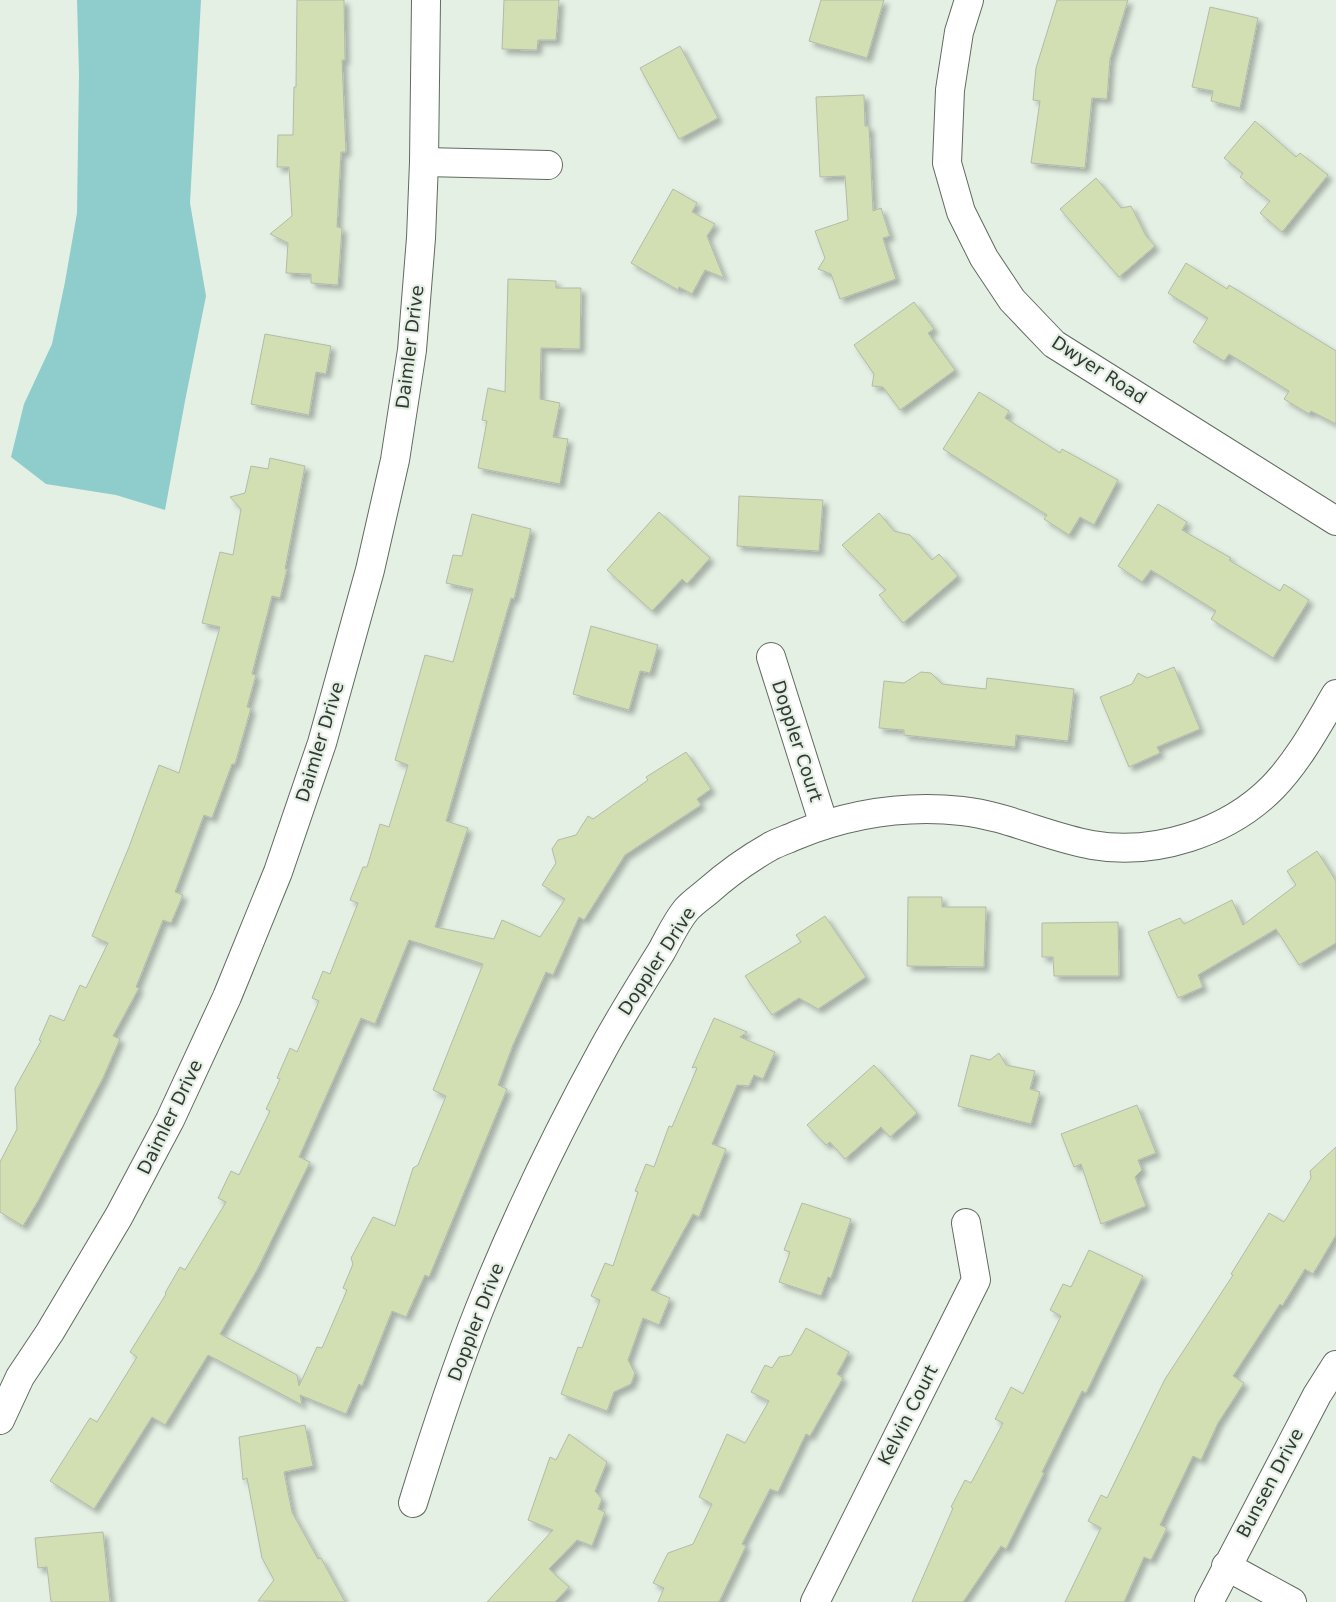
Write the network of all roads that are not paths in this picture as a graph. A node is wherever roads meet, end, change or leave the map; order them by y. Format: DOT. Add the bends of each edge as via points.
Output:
graph roads {
  1 [pos="426,0"];
  2 [pos="969,0"];
  3 [pos="424,162"];
  4 [pos="548,166"];
  5 [pos="1336,521"];
  6 [pos="771,657"];
  7 [pos="1336,694"];
  8 [pos="824,824"];
  9 [pos="966,1223"];
  10 [pos="1336,1365"];
  11 [pos="0,1420"];
  12 [pos="413,1503"];
  13 [pos="1226,1566"];
  14 [pos="814,1602"];
  15 [pos="1208,1602"];
  16 [pos="1292,1602"];
  1 -- 3 [label="street, Daimler Drive"];
  2 -- 5 [label="street, Dwyer Road" via="959,32 950,90 947,163 962,212 984,258 1012,300 1054,344"];
  3 -- 4 [label="street"];
  3 -- 11 [label="street, Daimler Drive" via="412,350 395,460 370,570 322,743 275,881 228,997 170,1120 119,1216 20,1377"];
  6 -- 8 [label="street, Doppler Court"];
  7 -- 8 [label="street, Doppler Drive" via="1302,752 1272,788 1242,812 1208,831 1170,843 1132,848 1093,845 1001,818 963,811 924,809 875,813"];
  8 -- 12 [label="street, Doppler Drive" via="773,845 732,870 687,908 621,1016 572,1105 482,1303"];
  9 -- 14 [label="street, Kelvin Court" via="976,1280"];
  10 -- 13 [label="street, Bunsen Drive"];
  13 -- 15 [label="street, Bunsen Drive"];
  13 -- 16 [label="street"];
}
